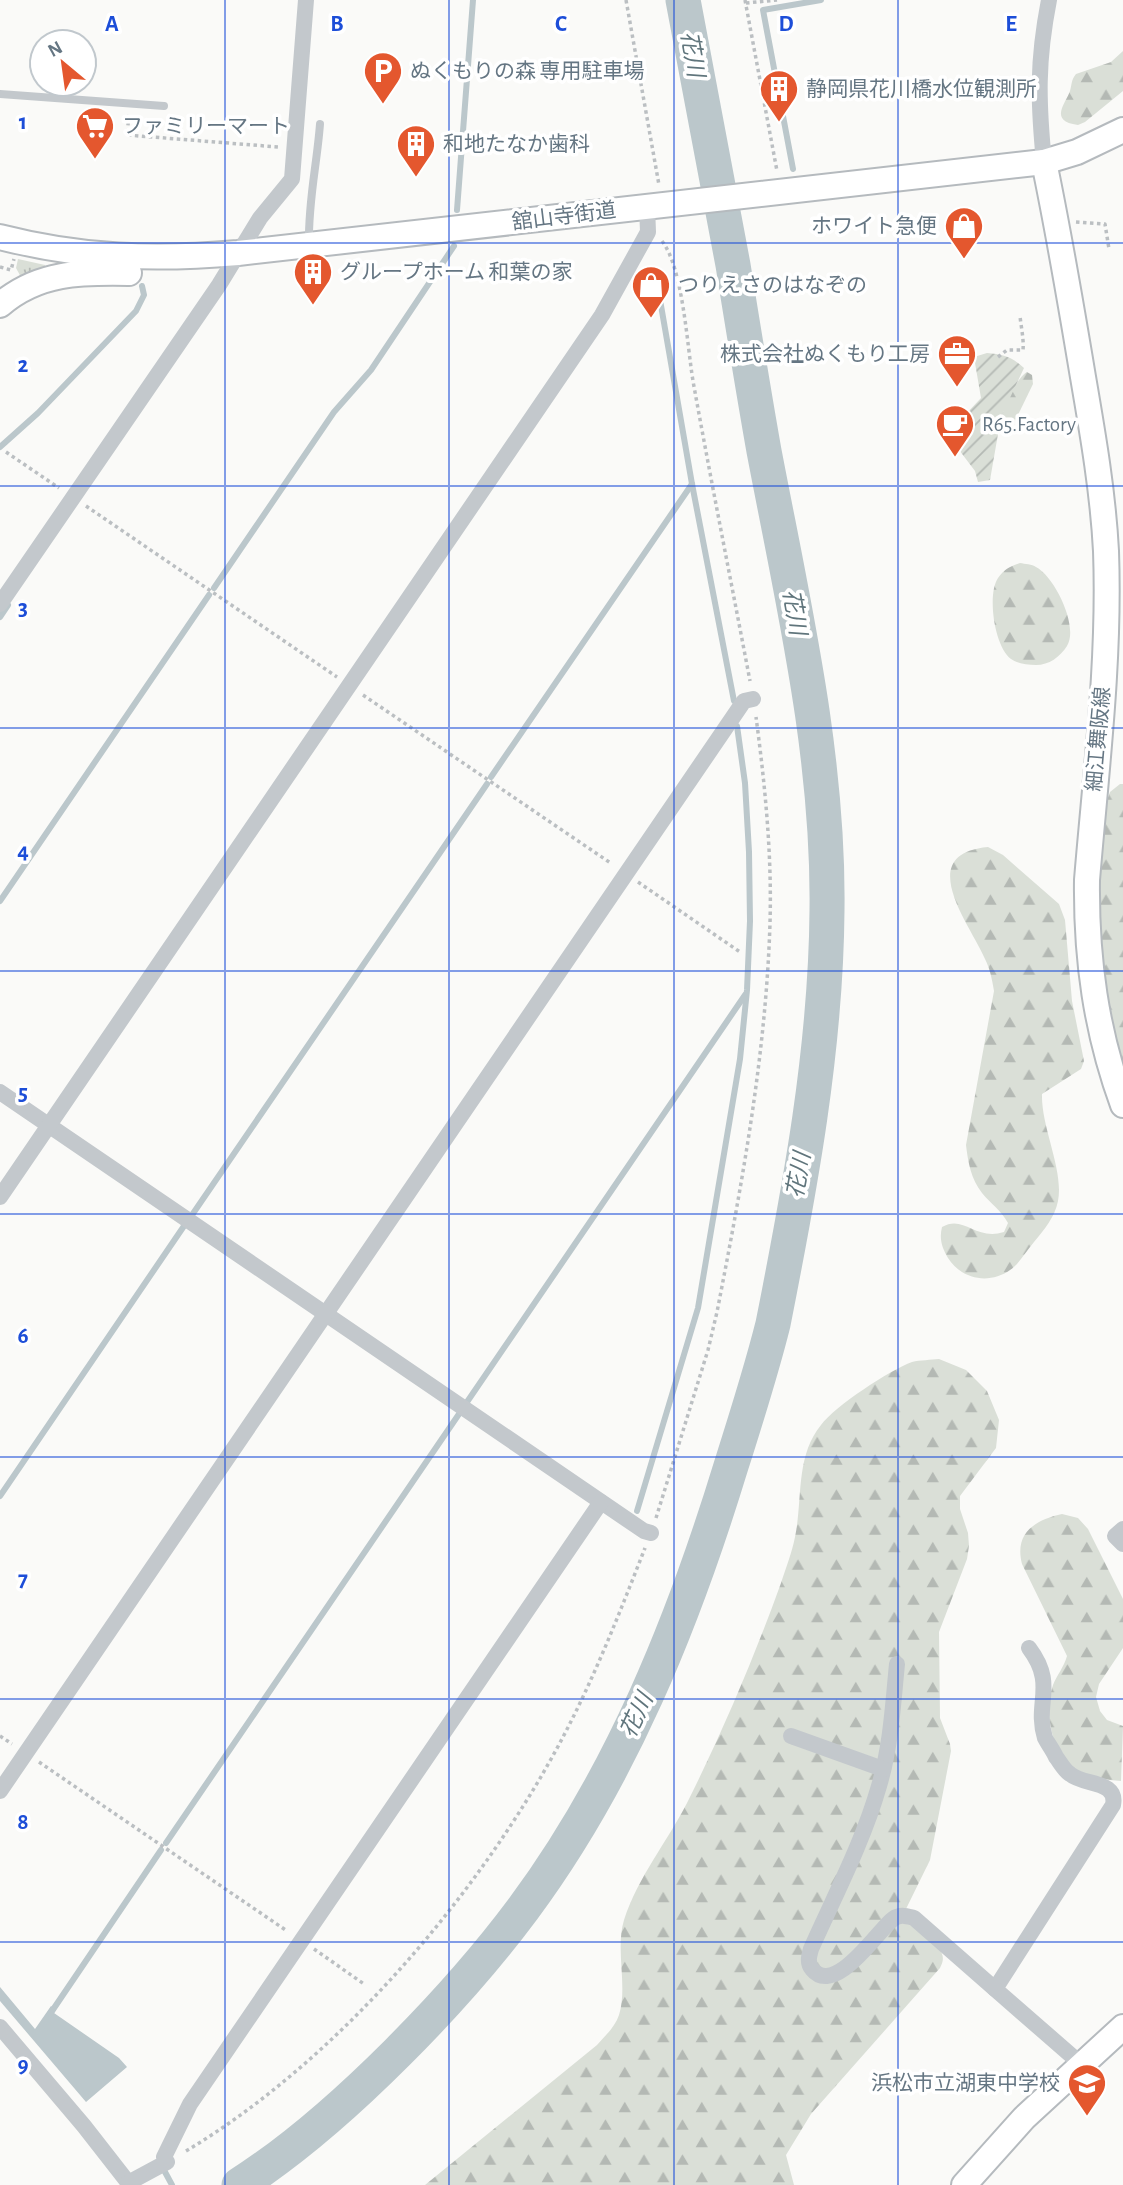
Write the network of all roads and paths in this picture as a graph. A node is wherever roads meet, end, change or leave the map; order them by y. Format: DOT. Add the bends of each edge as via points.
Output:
graph roads {
  1 [pos="306,0"];
  2 [pos="626,0"];
  3 [pos="777,0"];
  4 [pos="1049,0"];
  5 [pos="746,1"];
  6 [pos="0,94"];
  7 [pos="130,104"];
  8 [pos="164,106"];
  9 [pos="320,124"];
  10 [pos="1123,130"];
  11 [pos="289,148"];
  12 [pos="1044,162"];
  13 [pos="778,191"];
  14 [pos="658,205"];
  15 [pos="1068,222"];
  16 [pos="648,232"];
  17 [pos="0,237"];
  18 [pos="309,246"];
  19 [pos="1109,249"];
  20 [pos="238,253"];
  21 [pos="14,257"];
  22 [pos="0,267"];
  23 [pos="0,305"];
  24 [pos="1020,316"];
  25 [pos="998,357"];
  26 [pos="6,452"];
  27 [pos="73,498"];
  28 [pos="0,604"];
  29 [pos="349,686"];
  30 [pos="753,699"];
  31 [pos="626,874"];
  32 [pos="740,952"];
  33 [pos="0,1092"];
  34 [pos="1123,1105"];
  35 [pos="49,1126"];
  36 [pos="0,1197"];
  37 [pos="325,1314"];
  38 [pos="601,1502"];
  39 [pos="1123,1529"];
  40 [pos="651,1533"];
  41 [pos="1123,1545"];
  42 [pos="1029,1648"];
  43 [pos="897,1664"];
  44 [pos="0,1736"];
  45 [pos="791,1736"];
  46 [pos="26,1753"];
  47 [pos="883,1769"];
  48 [pos="0,1791"];
  49 [pos="301,1941"];
  50 [pos="364,1984"];
  51 [pos="995,1989"];
  52 [pos="0,2027"];
  53 [pos="1123,2027"];
  54 [pos="1081,2064"];
  55 [pos="167,2162"];
  56 [pos="129,2184"];
  57 [pos="964,2185"];
  1 -- 20 [label="street" via="292,179"];
  2 -- 14 [label="path"];
  3 -- 5 [label="path"];
  4 -- 12 [label="street" via="1038,82"];
  5 -- 13 [label="path"];
  6 -- 7 [label="lane"];
  7 -- 8 [label="lane"];
  7 -- 11 [label="path" via="127,135"];
  9 -- 18 [label="lane"];
  10 -- 12 [label="main road, 舘山寺街道"];
  12 -- 13 [label="main road, 舘山寺街道"];
  12 -- 34 [label="main road, 細江舞阪線" via="1088,404 1103,518 1106,637 1086,920 1101,1036"];
  13 -- 14 [label="main road, 舘山寺街道"];
  14 -- 16 [label="street"];
  14 -- 18 [label="main road, 舘山寺街道"];
  15 -- 19 [label="path" via="1105,224"];
  16 -- 29 [label="street" via="602,315"];
  16 -- 30 [label="path" via="663,242 677,278"];
  17 -- 20 [label="main road, 舘山寺街道" via="115,257"];
  18 -- 20 [label="main road, 舘山寺街道"];
  20 -- 23 [label="main road" via="186,271 57,275 28,286"];
  20 -- 27 [label="street"];
  21 -- 22 [label="path" via="10,270"];
  24 -- 25 [label="path" via="1023,350 1007,349"];
  26 -- 27 [label="path"];
  27 -- 28 [label="street"];
  27 -- 29 [label="path"];
  29 -- 31 [label="path"];
  29 -- 35 [label="street"];
  30 -- 31 [label="street" via="744,701"];
  30 -- 40 [label="path" via="769,851 760,1061 717,1312"];
  31 -- 32 [label="path"];
  31 -- 37 [label="street"];
  33 -- 35 [label="street"];
  35 -- 36 [label="street"];
  35 -- 37 [label="street"];
  37 -- 38 [label="street"];
  37 -- 46 [label="street"];
  38 -- 40 [label="street"];
  38 -- 49 [label="street"];
  39 -- 41 [label="street" via="1115,1536"];
  40 -- 55 [label="path" via="562,1739 476,1876 411,1956 302,2065 226,2126"];
  42 -- 51 [label="street" via="1042,1669 1043,1727 1048,1744 1070,1775 1105,1787 1114,1798"];
  43 -- 47 [label="street"];
  44 -- 46 [label="path"];
  45 -- 47 [label="street"];
  46 -- 48 [label="street"];
  46 -- 49 [label="path"];
  47 -- 51 [label="street" via="865,1827 808,1958 810,1968 827,1976 836,1972 862,1954 895,1917 905,1915"];
  49 -- 50 [label="path"];
  49 -- 55 [label="street" via="190,2104 164,2157"];
  51 -- 54 [label="street"];
  52 -- 56 [label="street"];
  53 -- 54 [label="main road"];
  54 -- 57 [label="main road"];
  55 -- 56 [label="street"];
}
